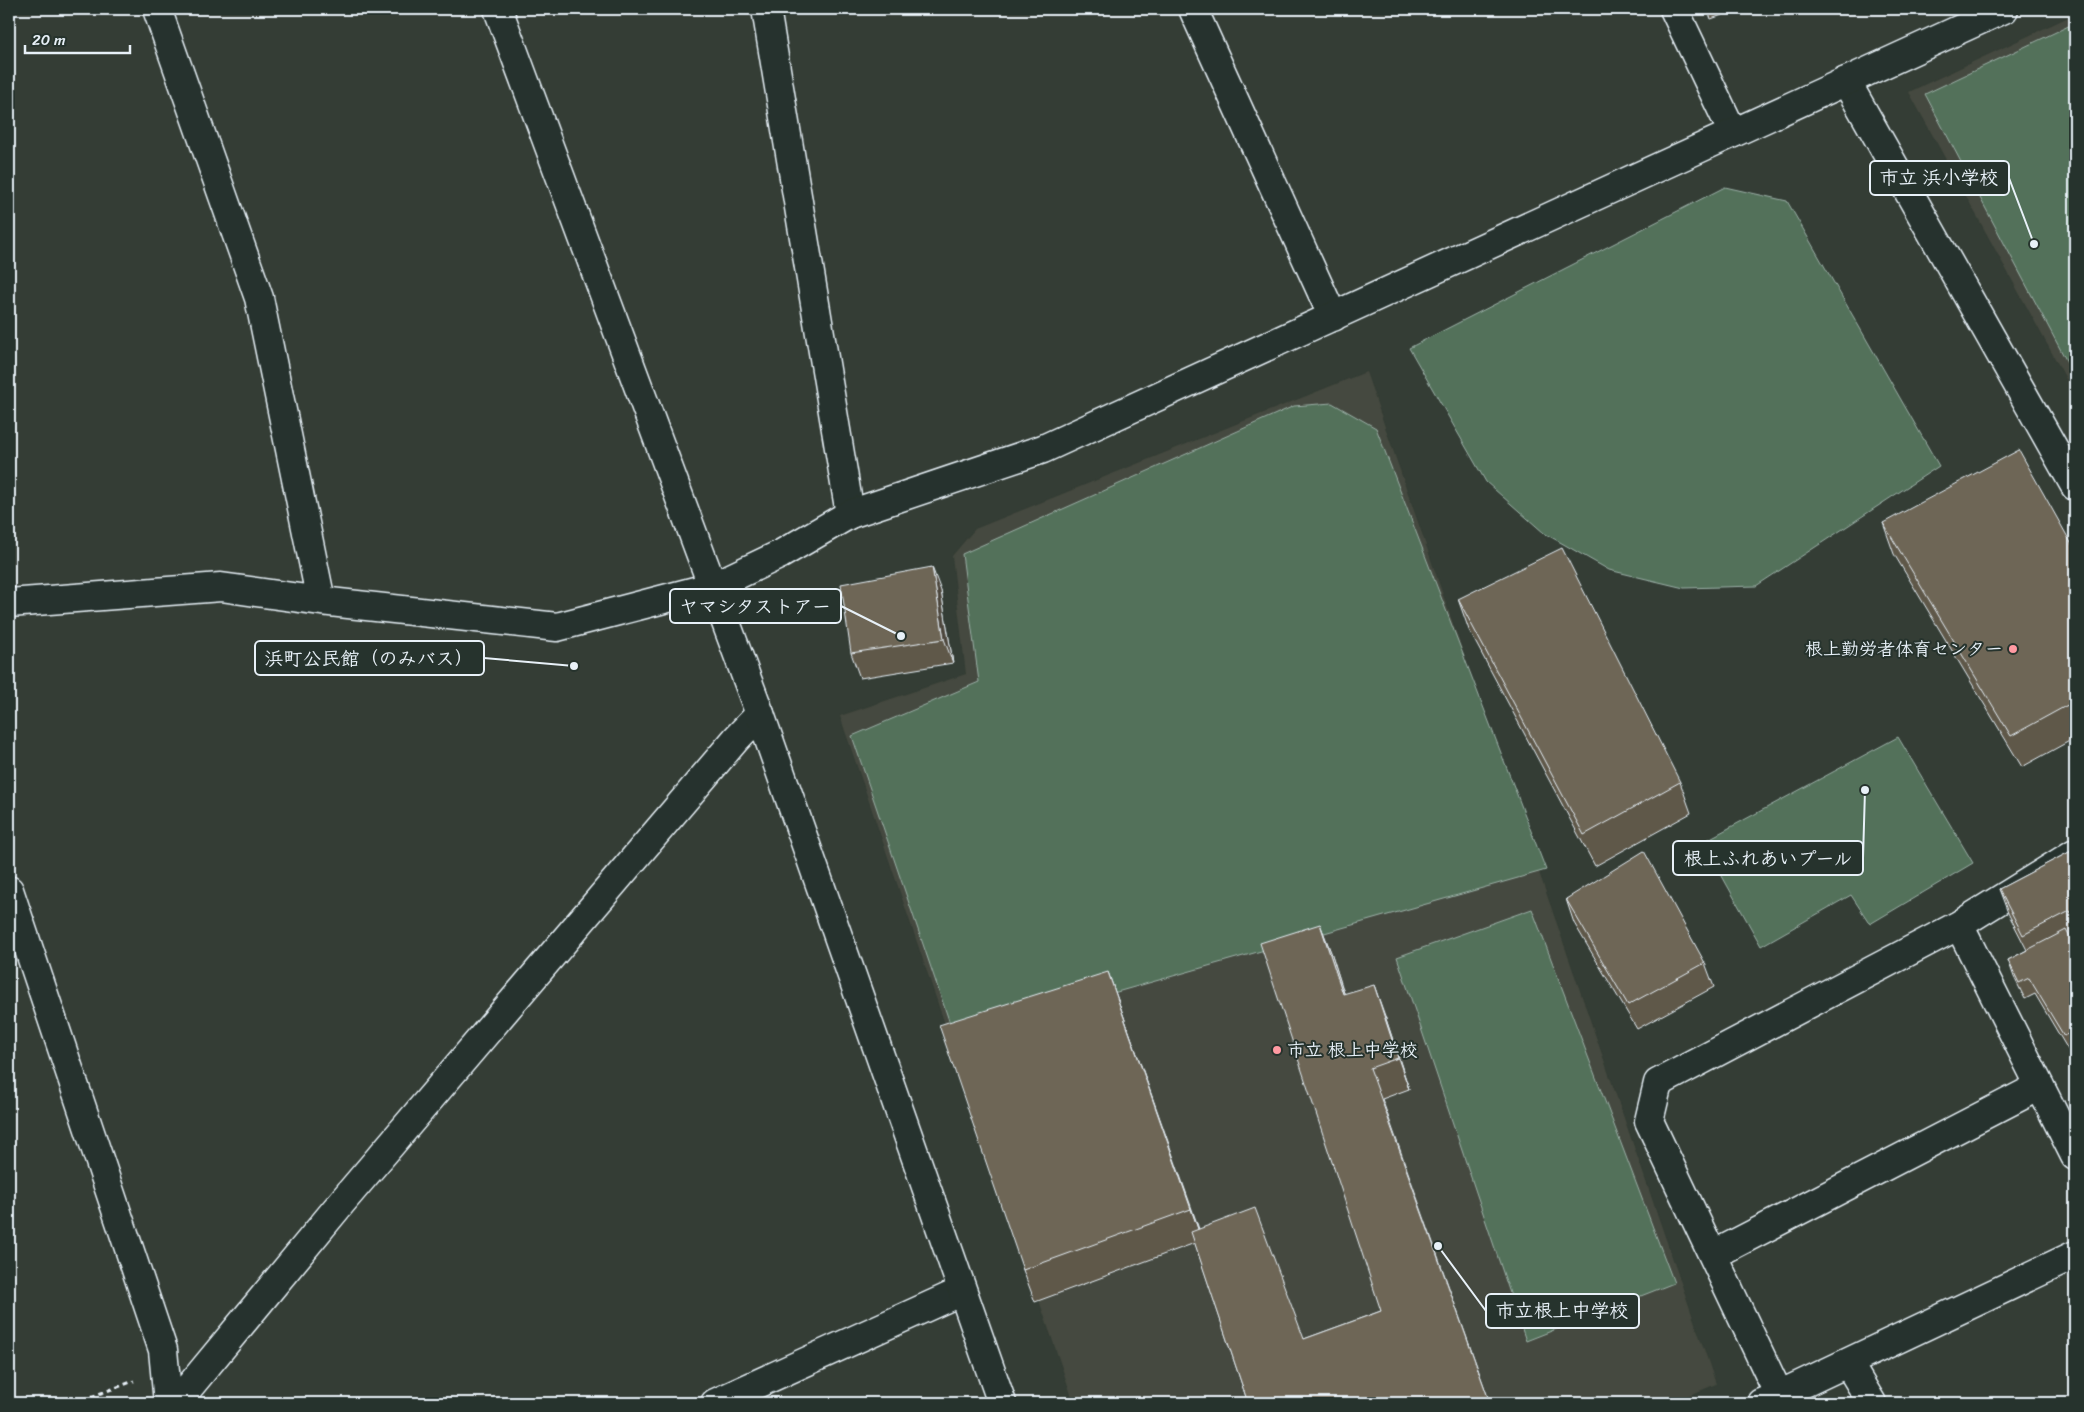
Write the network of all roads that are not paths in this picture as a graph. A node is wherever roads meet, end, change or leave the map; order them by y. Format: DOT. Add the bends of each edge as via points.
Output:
graph roads {
  1 [pos="157,9"];
  2 [pos="498,9"];
  3 [pos="766,9"];
  4 [pos="1193,9"];
  5 [pos="1674,9"];
  6 [pos="2004,9"];
  7 [pos="1846,82"];
  8 [pos="1733,133"];
  9 [pos="1333,317"];
  10 [pos="2075,486"];
  11 [pos="850,514"];
  12 [pos="714,586"];
  13 [pos="321,601"];
  14 [pos="9,603"];
  15 [pos="760,714"];
  16 [pos="2075,853"];
  17 [pos="9,890"];
  18 [pos="1959,925"];
  19 [pos="2040,1086"];
  20 [pos="2075,1156"];
  21 [pos="1713,1255"];
  22 [pos="2075,1255"];
  23 [pos="962,1291"];
  24 [pos="1848,1363"];
  25 [pos="1770,1399"];
  26 [pos="168,1403"];
  27 [pos="176,1403"];
  28 [pos="715,1403"];
  29 [pos="1002,1403"];
  30 [pos="1872,1403"];
  1 -- 13 [label="street" via="260,298"];
  2 -- 12 [label="street"];
  3 -- 11 [label="street"];
  4 -- 9 [label="street"];
  5 -- 8 [label="street"];
  6 -- 7 [label="street"];
  7 -- 8 [label="street"];
  7 -- 10 [label="street"];
  8 -- 9 [label="street"];
  9 -- 11 [label="street" via="1043,449"];
  11 -- 12 [label="street" via="781,554"];
  12 -- 13 [label="street" via="557,627"];
  12 -- 15 [label="street"];
  13 -- 14 [label="street" via="221,587"];
  15 -- 23 [label="street"];
  15 -- 27 [label="street" via="348,1194"];
  16 -- 18 [label="street"];
  17 -- 26 [label="street" via="163,1350"];
  18 -- 19 [label="street"];
  18 -- 21 [label="street" via="1658,1083 1649,1121"];
  19 -- 20 [label="street"];
  19 -- 21 [label="street"];
  21 -- 25 [label="street"];
  22 -- 24 [label="street"];
  23 -- 28 [label="street"];
  23 -- 29 [label="street"];
  24 -- 25 [label="street"];
  24 -- 30 [label="street"];
}
